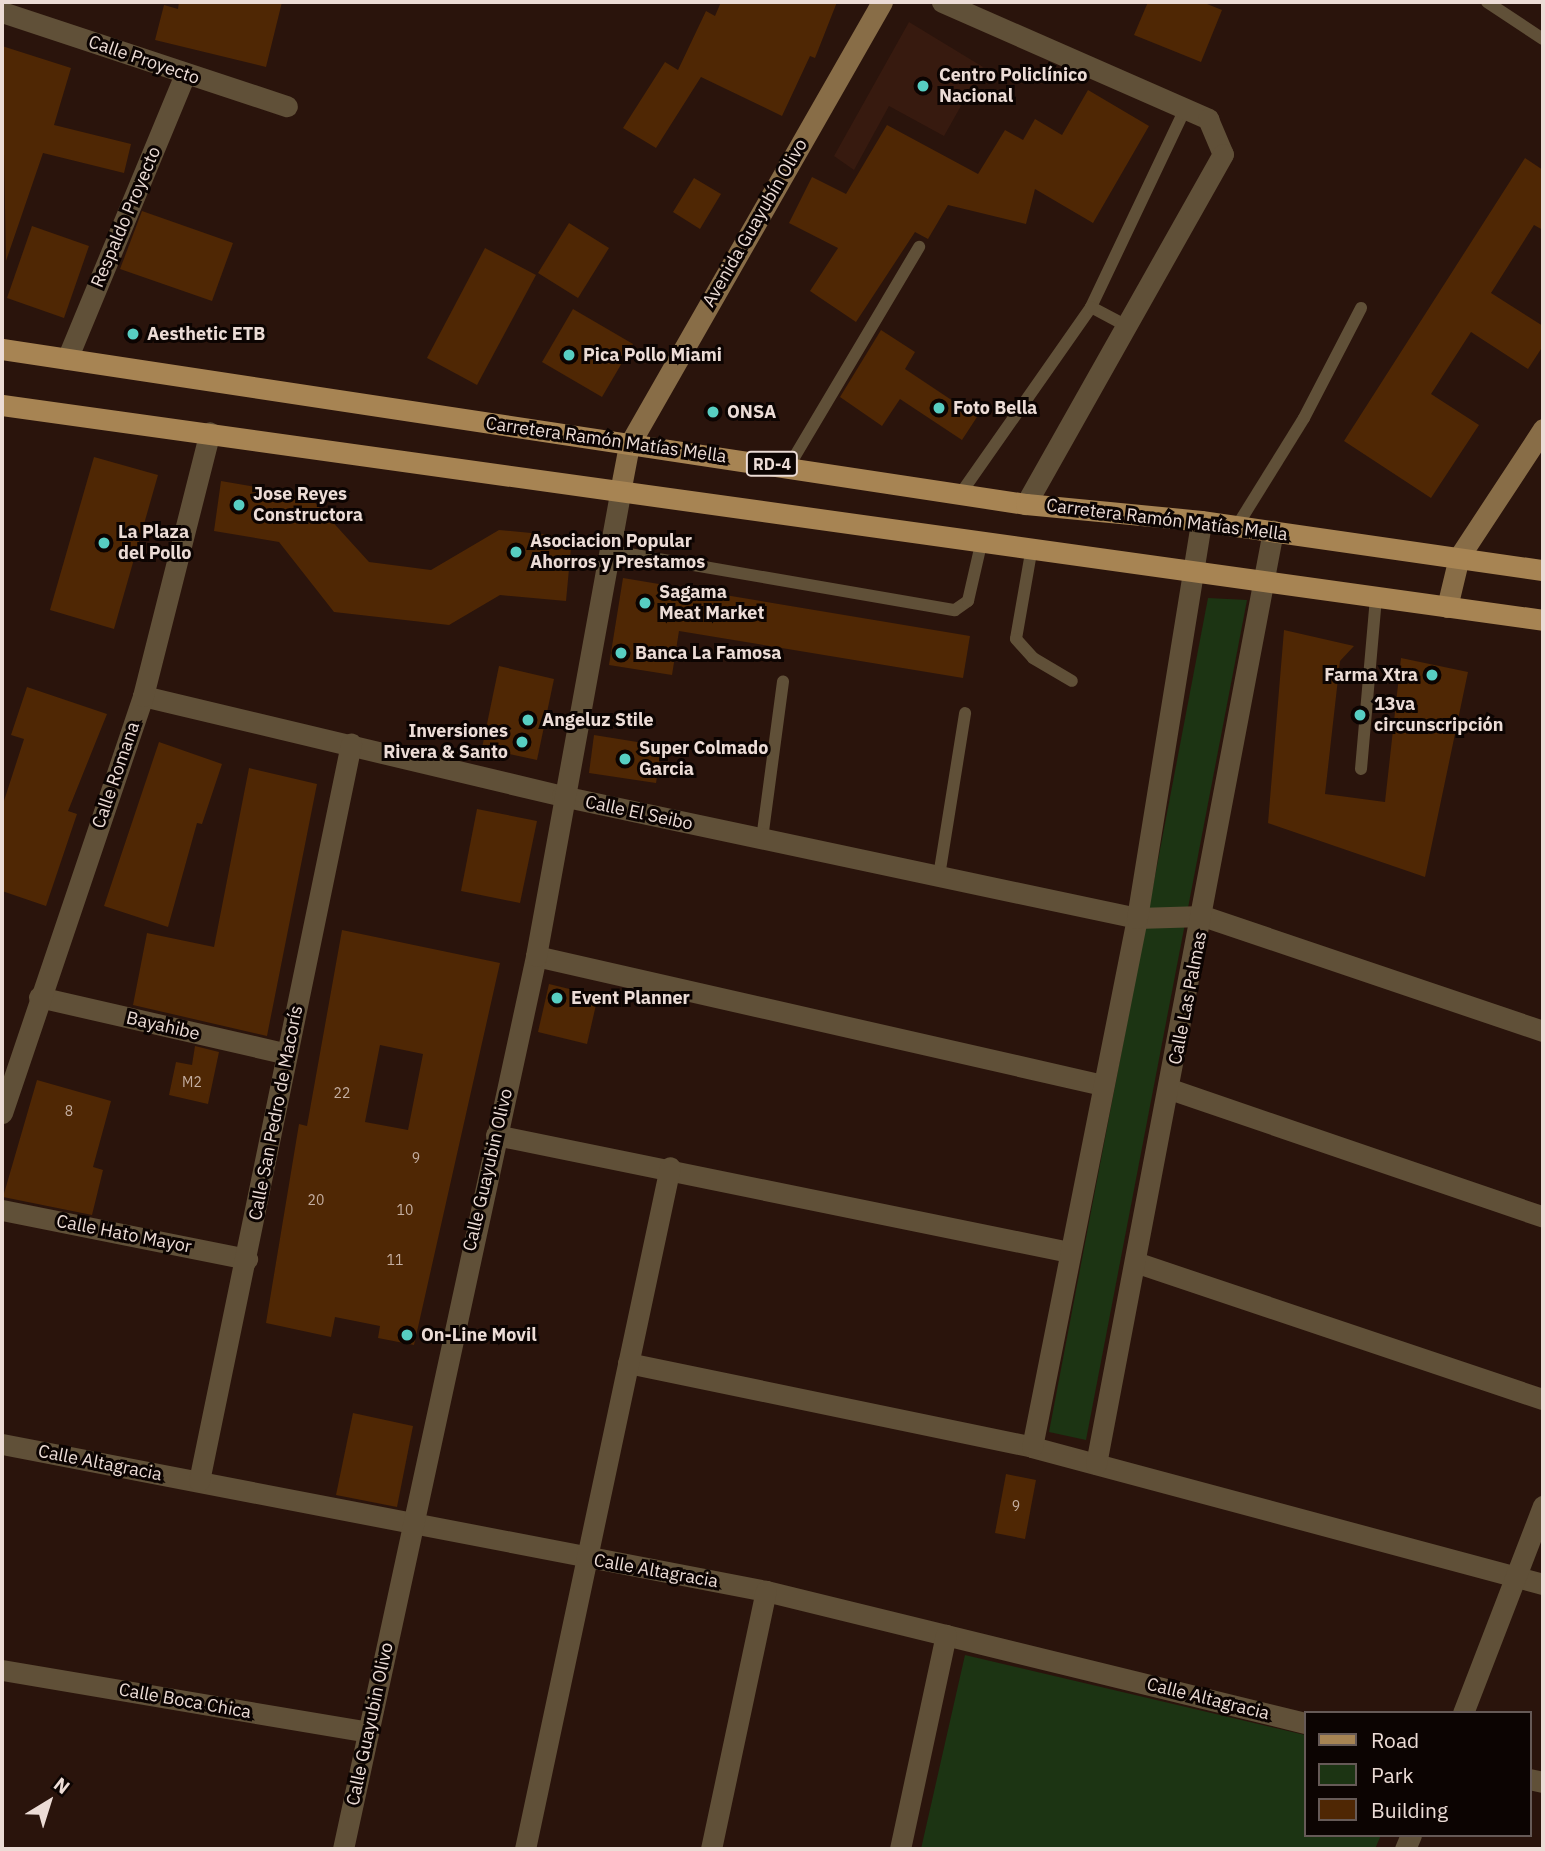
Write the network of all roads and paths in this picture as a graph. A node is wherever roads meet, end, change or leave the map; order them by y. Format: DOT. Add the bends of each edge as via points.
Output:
graph roads {
  1 [pos="882,2"];
  2 [pos="942,2"];
  3 [pos="1487,2"];
  4 [pos="2,12"];
  5 [pos="1543,39"];
  6 [pos="185,74"];
  7 [pos="287,106"];
  8 [pos="1186,107"];
  9 [pos="919,247"];
  10 [pos="1091,307"];
  11 [pos="1361,309"];
  12 [pos="1123,324"];
  13 [pos="2,349"];
  14 [pos="66,359"];
  15 [pos="2,405"];
  16 [pos="1543,429"];
  17 [pos="210,432"];
  18 [pos="629,445"];
  19 [pos="789,466"];
  20 [pos="621,487"];
  21 [pos="961,493"];
  22 [pos="1026,504"];
  23 [pos="1201,521"];
  24 [pos="1237,526"];
  25 [pos="1273,531"];
  26 [pos="982,540"];
  27 [pos="1032,547"];
  28 [pos="612,551"];
  29 [pos="1459,557"];
  30 [pos="1194,570"];
  31 [pos="1543,570"];
  32 [pos="1265,580"];
  33 [pos="1376,596"];
  34 [pos="1447,607"];
  35 [pos="1543,620"];
  36 [pos="783,681"];
  37 [pos="1072,681"];
  38 [pos="143,696"];
  39 [pos="965,713"];
  40 [pos="351,744"];
  41 [pos="1361,769"];
  42 [pos="562,796"];
  43 [pos="762,839"];
  44 [pos="939,876"];
  45 [pos="1203,916"];
  46 [pos="1137,918"];
  47 [pos="536,956"];
  48 [pos="39,997"];
  49 [pos="1543,1031"];
  50 [pos="287,1054"];
  51 [pos="1103,1085"];
  52 [pos="1170,1089"];
  53 [pos="2,1112"];
  54 [pos="496,1135"];
  55 [pos="670,1167"];
  56 [pos="2,1210"];
  57 [pos="1543,1217"];
  58 [pos="1069,1252"];
  59 [pos="247,1259"];
  60 [pos="1135,1262"];
  61 [pos="628,1363"];
  62 [pos="1543,1399"];
  63 [pos="2,1444"];
  64 [pos="1032,1447"];
  65 [pos="1096,1464"];
  66 [pos="199,1481"];
  67 [pos="1543,1506"];
  68 [pos="415,1525"];
  69 [pos="582,1558"];
  70 [pos="1514,1577"];
  71 [pos="1543,1584"];
  72 [pos="766,1591"];
  73 [pos="946,1635"];
  74 [pos="2,1670"];
  75 [pos="1464,1711"];
  76 [pos="1304,1723"];
  77 [pos="367,1732"];
  78 [pos="343,1849"];
  79 [pos="525,1849"];
  80 [pos="711,1849"];
  81 [pos="900,1849"];
  1 -- 18 [label="main road, Avenida Guayubín Olivo"];
  2 -- 8 [label="street"];
  3 -- 5 [label="lane"];
  4 -- 6 [label="street, Calle Proyecto"];
  6 -- 7 [label="street, Calle Proyecto"];
  6 -- 14 [label="street, Respaldo Proyecto"];
  8 -- 10 [label="lane"];
  8 -- 12 [label="street" via="1208,119 1223,155"];
  9 -- 19 [label="lane"];
  10 -- 12 [label="lane"];
  10 -- 21 [label="lane"];
  11 -- 24 [label="lane" via="1304,418"];
  12 -- 22 [label="street"];
  13 -- 14 [label="main road, Carretera Ramón Matías Mella / RD-4"];
  14 -- 18 [label="main road, Carretera Ramón Matías Mella / RD-4"];
  15 -- 17 [label="main road"];
  16 -- 29 [label="main road"];
  17 -- 20 [label="main road"];
  17 -- 38 [label="street, Calle Romana"];
  18 -- 19 [label="main road, Carretera Ramón Matías Mella / RD-4"];
  18 -- 20 [label="main road, Avenida Guayubín Olivo"];
  19 -- 21 [label="main road, Carretera Ramón Matías Mella / RD-4"];
  20 -- 26 [label="main road"];
  20 -- 28 [label="street, Calle Guayubin Olivo"];
  21 -- 22 [label="main road, Carretera Ramón Matías Mella / RD-4"];
  22 -- 23 [label="main road, Carretera Ramón Matías Mella / RD-4"];
  23 -- 24 [label="main road, Carretera Ramón Matías Mella / RD-4"];
  23 -- 30 [label="street"];
  24 -- 25 [label="main road, Carretera Ramón Matías Mella / RD-4"];
  25 -- 29 [label="main road, Carretera Ramón Matías Mella / RD-4"];
  25 -- 32 [label="street, Calle Las Palmas"];
  26 -- 27 [label="main road"];
  26 -- 28 [label="lane" via="968,601 954,610"];
  27 -- 30 [label="main road"];
  27 -- 37 [label="lane" via="1016,639 1034,658"];
  28 -- 42 [label="street, Calle Guayubin Olivo"];
  29 -- 31 [label="main road, Carretera Ramón Matías Mella / RD-4"];
  29 -- 34 [label="main road"];
  30 -- 32 [label="main road"];
  30 -- 46 [label="street"];
  32 -- 33 [label="main road"];
  32 -- 45 [label="street, Calle Las Palmas"];
  33 -- 34 [label="main road"];
  33 -- 41 [label="lane"];
  34 -- 35 [label="main road"];
  36 -- 43 [label="lane"];
  38 -- 40 [label="street, Calle El Seibo"];
  38 -- 48 [label="street, Calle Romana"];
  39 -- 44 [label="lane"];
  40 -- 42 [label="street, Calle El Seibo"];
  40 -- 50 [label="street, Calle San Pedro de Macorís"];
  42 -- 43 [label="street, Calle El Seibo"];
  42 -- 47 [label="street, Calle Guayubin Olivo"];
  43 -- 44 [label="street, Calle El Seibo"];
  44 -- 46 [label="street, Calle El Seibo"];
  45 -- 46 [label="street, Calle El Seibo"];
  45 -- 49 [label="street"];
  45 -- 52 [label="street, Calle Las Palmas"];
  46 -- 51 [label="street"];
  47 -- 51 [label="street"];
  47 -- 54 [label="street, Calle Guayubin Olivo"];
  48 -- 50 [label="street, Bayahibe"];
  48 -- 53 [label="street, Calle Romana"];
  50 -- 59 [label="street, Calle San Pedro de Macorís"];
  51 -- 58 [label="street"];
  52 -- 57 [label="street"];
  52 -- 60 [label="street, Calle Las Palmas"];
  54 -- 55 [label="street"];
  54 -- 68 [label="street, Calle Guayubin Olivo"];
  55 -- 58 [label="street"];
  55 -- 61 [label="street"];
  56 -- 59 [label="street, Calle Hato Mayor"];
  58 -- 64 [label="street"];
  59 -- 66 [label="street, Calle San Pedro de Macorís"];
  60 -- 62 [label="street"];
  60 -- 65 [label="street, Calle Las Palmas"];
  61 -- 64 [label="street"];
  61 -- 69 [label="street"];
  63 -- 66 [label="street, Calle Altagracia"];
  64 -- 65 [label="street"];
  65 -- 70 [label="street"];
  66 -- 68 [label="street, Calle Altagracia"];
  67 -- 70 [label="street"];
  68 -- 69 [label="street, Calle Altagracia"];
  68 -- 77 [label="street, Calle Guayubin Olivo"];
  69 -- 72 [label="street, Calle Altagracia"];
  69 -- 79 [label="street"];
  70 -- 71 [label="street"];
  70 -- 75 [label="street"];
  72 -- 73 [label="street, Calle Altagracia"];
  72 -- 80 [label="street"];
  73 -- 76 [label="street, Calle Altagracia"];
  73 -- 81 [label="street"];
  74 -- 77 [label="street, Calle Boca Chica"];
  77 -- 78 [label="street, Calle Guayubin Olivo"];
}
